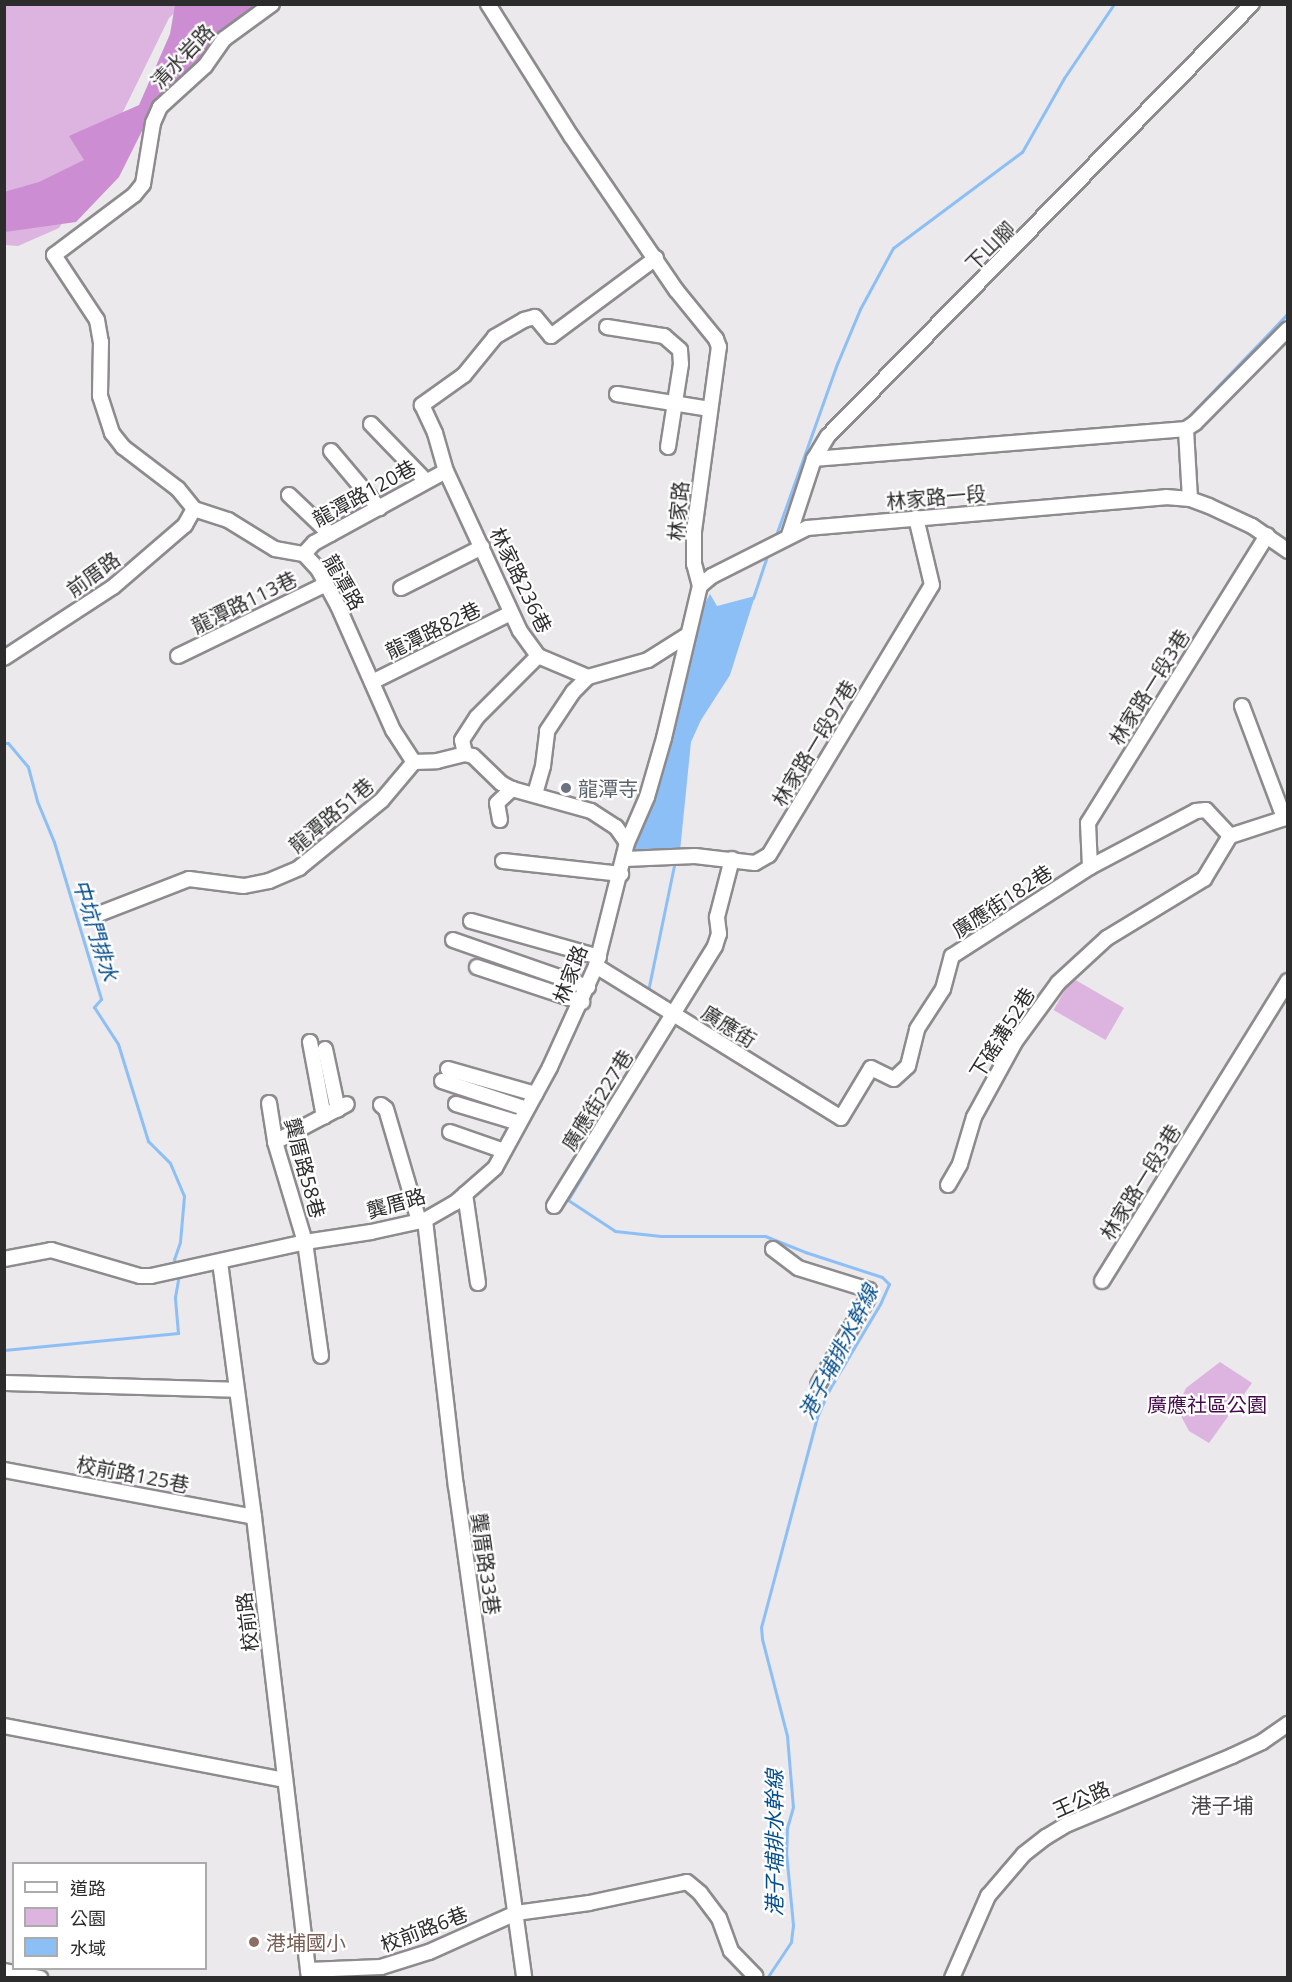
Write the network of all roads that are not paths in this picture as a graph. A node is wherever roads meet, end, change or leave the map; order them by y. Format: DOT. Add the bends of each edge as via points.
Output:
graph roads {
  1 [pos="272,4"];
  2 [pos="488,4"];
  3 [pos="1252,4"];
  4 [pos="656,258"];
  5 [pos="607,327"];
  6 [pos="1287,329"];
  7 [pos="617,394"];
  8 [pos="674,403"];
  9 [pos="710,409"];
  10 [pos="371,424"];
  11 [pos="1186,429"];
  12 [pos="668,447"];
  13 [pos="331,451"];
  14 [pos="814,459"];
  15 [pos="446,471"];
  16 [pos="426,481"];
  17 [pos="289,495"];
  18 [pos="1190,499"];
  19 [pos="379,508"];
  20 [pos="194,510"];
  21 [pos="916,518"];
  22 [pos="330,534"];
  23 [pos="1268,535"];
  24 [pos="789,536"];
  25 [pos="482,548"];
  26 [pos="1287,551"];
  27 [pos="304,554"];
  28 [pos="326,584"];
  29 [pos="700,586"];
  30 [pos="400,588"];
  31 [pos="512,613"];
  32 [pos="687,636"];
  33 [pos="178,656"];
  34 [pos="538,656"];
  35 [pos="4,658"];
  36 [pos="588,677"];
  37 [pos="372,682"];
  38 [pos="1242,706"];
  39 [pos="465,754"];
  40 [pos="414,762"];
  41 [pos="512,789"];
  42 [pos="535,794"];
  43 [pos="1286,817"];
  44 [pos="500,820"];
  45 [pos="1230,836"];
  46 [pos="627,843"];
  47 [pos="625,859"];
  48 [pos="732,859"];
  49 [pos="503,861"];
  50 [pos="1090,867"];
  51 [pos="621,874"];
  52 [pos="91,917"];
  53 [pos="471,921"];
  54 [pos="453,940"];
  55 [pos="597,962"];
  56 [pos="477,967"];
  57 [pos="1287,981"];
  58 [pos="588,987"];
  59 [pos="582,1002"];
  60 [pos="678,1012"];
  61 [pos="310,1042"];
  62 [pos="326,1049"];
  63 [pos="550,1068"];
  64 [pos="535,1094"];
  65 [pos="269,1103"];
  66 [pos="456,1104"];
  67 [pos="381,1105"];
  68 [pos="527,1109"];
  69 [pos="324,1117"];
  70 [pos="841,1118"];
  71 [pos="519,1124"];
  72 [pos="450,1132"];
  73 [pos="274,1142"];
  74 [pos="504,1151"];
  75 [pos="948,1185"];
  76 [pos="465,1194"];
  77 [pos="554,1206"];
  78 [pos="422,1220"];
  79 [pos="305,1242"];
  80 [pos="773,1249"];
  81 [pos="4,1260"];
  82 [pos="220,1262"];
  83 [pos="1102,1281"];
  84 [pos="478,1283"];
  85 [pos="321,1356"];
  86 [pos="4,1383"];
  87 [pos="818,1385"];
  88 [pos="236,1390"];
  89 [pos="4,1470"];
  90 [pos="254,1517"];
  91 [pos="1287,1724"];
  92 [pos="4,1726"];
  93 [pos="285,1780"];
  94 [pos="516,1913"];
  95 [pos="5,1973"];
  96 [pos="308,1974"];
  97 [pos="39,1977"];
  98 [pos="524,1977"];
  99 [pos="756,1977"];
  100 [pos="952,1977"];
  1 -- 20 [label="street, 清水岩路" via="231,33 205,66 160,107 153,123 147,172 134,195 54,255 96,320 101,342 100,396 112,433 123,447 178,489"];
  2 -- 4 [label="street, 林家路" via="571,136"];
  3 -- 14 [label="street, 下山腳" via="828,436"];
  4 -- 9 [label="street, 林家路" via="719,347"];
  4 -- 15 [label="street, 林家路236巷" via="551,336 535,317 495,337 464,375 422,405"];
  5 -- 8 [label="street" via="664,336 676,344 681,364"];
  6 -- 11 [label="street"];
  7 -- 8 [label="street"];
  8 -- 9 [label="street"];
  8 -- 12 [label="street"];
  9 -- 29 [label="street, 林家路" via="694,531 694,564"];
  10 -- 16 [label="street"];
  11 -- 14 [label="street"];
  11 -- 18 [label="street"];
  13 -- 19 [label="street"];
  14 -- 24 [label="street, 下山腳"];
  15 -- 16 [label="street, 龍潭路120巷"];
  15 -- 25 [label="street, 林家路236巷"];
  16 -- 19 [label="street, 龍潭路120巷"];
  17 -- 22 [label="street"];
  18 -- 21 [label="street, 林家路一段" via="1166,497"];
  18 -- 23 [label="street"];
  19 -- 22 [label="street, 龍潭路120巷"];
  20 -- 27 [label="street, 龍潭路" via="228,520 275,549"];
  20 -- 35 [label="street, 前厝路" via="185,525 112,587"];
  21 -- 24 [label="street, 林家路一段" via="807,528"];
  21 -- 48 [label="street, 林家路一段97巷" via="932,585 770,855 755,863"];
  22 -- 27 [label="street, 龍潭路120巷"];
  23 -- 26 [label="street"];
  23 -- 50 [label="street, 林家路一段3巷" via="1088,823"];
  24 -- 29 [label="street, 林家路一段"];
  25 -- 30 [label="street"];
  25 -- 31 [label="street, 林家路236巷"];
  27 -- 28 [label="street, 龍潭路"];
  28 -- 33 [label="street, 龍潭路113巷"];
  28 -- 37 [label="street, 龍潭路"];
  29 -- 32 [label="street, 林家路"];
  31 -- 34 [label="street, 林家路236巷"];
  31 -- 37 [label="street, 龍潭路82巷"];
  32 -- 36 [label="street" via="648,660"];
  32 -- 46 [label="street, 林家路" via="647,797"];
  34 -- 36 [label="street, 林家路236巷"];
  34 -- 39 [label="street" via="477,717 462,740"];
  36 -- 42 [label="street" via="547,731"];
  37 -- 40 [label="street, 龍潭路" via="395,733"];
  38 -- 43 [label="street"];
  39 -- 40 [label="street"];
  39 -- 41 [label="street" via="473,756"];
  40 -- 52 [label="street, 龍潭路51巷" via="382,800 299,868 269,881 244,886 189,879"];
  41 -- 42 [label="street"];
  41 -- 44 [label="street" via="497,803"];
  42 -- 46 [label="street" via="591,811 616,827"];
  43 -- 45 [label="street"];
  45 -- 50 [label="street, 廣應街182巷" via="1206,810 1196,811"];
  45 -- 75 [label="street, 下磘溝52巷" via="1204,879 1107,938 1058,983 1015,1042 979,1107 960,1164"];
  46 -- 47 [label="street, 林家路"];
  47 -- 48 [label="street, 林家路一段97巷"];
  47 -- 51 [label="street, 林家路"];
  48 -- 60 [label="street, 廣應街227巷" via="717,917 719,934 715,946"];
  49 -- 51 [label="street"];
  50 -- 70 [label="street, 廣應街182巷" via="952,956 943,989 917,1029 908,1066 894,1079 872,1068"];
  51 -- 55 [label="street, 林家路"];
  53 -- 55 [label="street, 廣應街"];
  54 -- 58 [label="street"];
  55 -- 58 [label="street, 林家路"];
  55 -- 60 [label="street, 廣應街"];
  56 -- 59 [label="street"];
  57 -- 83 [label="street, 林家路一段3巷"];
  58 -- 59 [label="street, 林家路"];
  59 -- 63 [label="street, 林家路"];
  60 -- 70 [label="street, 廣應街"];
  60 -- 77 [label="street, 廣應街227巷"];
  61 -- 69 [label="street"];
  62 -- 69 [label="street" via="343,1107"];
  63 -- 64 [label="street, 龔厝路"];
  64 -- 68 [label="street, 龔厝路"];
  64 -- 68 [label="street" via="445,1075"];
  65 -- 73 [label="street, 龔厝路58巷"];
  66 -- 71 [label="street"];
  67 -- 78 [label="street, 龔厝路33巷" via="386,1109"];
  68 -- 71 [label="street, 龔厝路"];
  69 -- 73 [label="street"];
  71 -- 74 [label="street, 龔厝路"];
  72 -- 74 [label="street"];
  73 -- 79 [label="street, 龔厝路58巷"];
  74 -- 76 [label="street, 龔厝路" via="495,1168"];
  76 -- 78 [label="street, 龔厝路"];
  76 -- 84 [label="street"];
  78 -- 79 [label="street, 龔厝路"];
  78 -- 94 [label="street, 龔厝路33巷"];
  79 -- 82 [label="street, 龔厝路"];
  79 -- 85 [label="street, 龔厝路58巷"];
  80 -- 87 [label="street" via="798,1268 868,1290 868,1298"];
  81 -- 82 [label="street, 龔厝路" via="51,1250 140,1276"];
  82 -- 88 [label="street, 校前路"];
  86 -- 88 [label="street"];
  88 -- 90 [label="street, 校前路"];
  89 -- 90 [label="street, 校前路125巷"];
  90 -- 93 [label="street, 校前路"];
  91 -- 100 [label="street, 王公路" via="1242,1751 1068,1824 1046,1837 1024,1854 988,1896"];
  92 -- 93 [label="street"];
  93 -- 96 [label="street, 校前路"];
  94 -- 96 [label="street, 校前路6巷" via="429,1952 381,1967"];
  94 -- 98 [label="street, 龔厝路33巷"];
  94 -- 99 [label="street, 校前路6巷" via="589,1903 687,1882 719,1918 731,1951"];
  95 -- 97 [label="street"];
}
